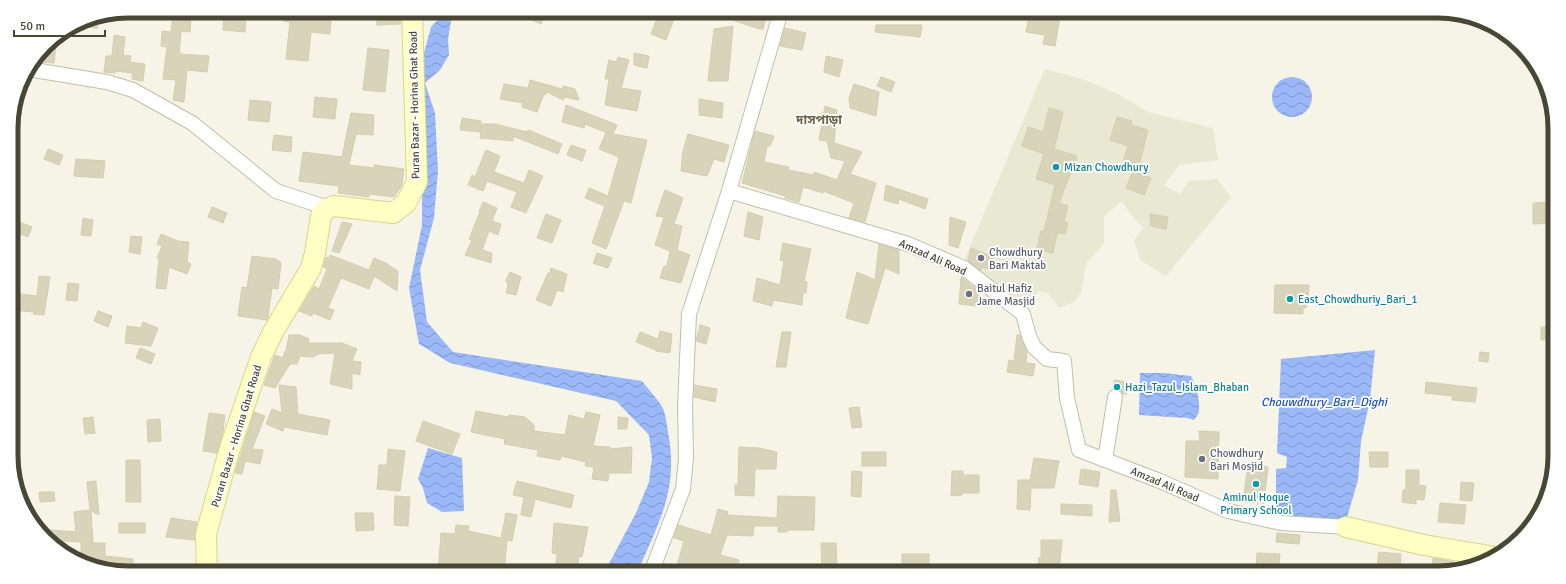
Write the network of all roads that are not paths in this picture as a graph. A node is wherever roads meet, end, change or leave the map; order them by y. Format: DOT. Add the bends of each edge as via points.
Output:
graph roads {
  1 [pos="412,18"];
  2 [pos="779,18"];
  3 [pos="34,70"];
  4 [pos="729,191"];
  5 [pos="328,208"];
  6 [pos="1116,397"];
  7 [pos="1105,460"];
  8 [pos="1346,527"];
  9 [pos="1486,555"];
  10 [pos="207,566"];
  11 [pos="654,566"];
  1 -- 5 [label="main road, Puran Bazar - Horina Ghat Road" via="417,182 406,203 393,213 334,206"];
  2 -- 4 [label="street"];
  3 -- 5 [label="street" via="106,82 133,90 192,123 276,191"];
  4 -- 7 [label="street, Amzad Ali Road" via="908,244 964,268 1023,314 1034,347 1047,359 1064,362 1067,398 1079,450"];
  4 -- 11 [label="street" via="689,314 683,489"];
  5 -- 10 [label="main road, Puran Bazar - Horina Ghat Road" via="321,216 311,268 261,357 230,448 206,534"];
  6 -- 7 [label="street"];
  7 -- 8 [label="street, Amzad Ali Road" via="1228,511 1281,523"];
  8 -- 9 [label="main road" via="1424,545"];
}
